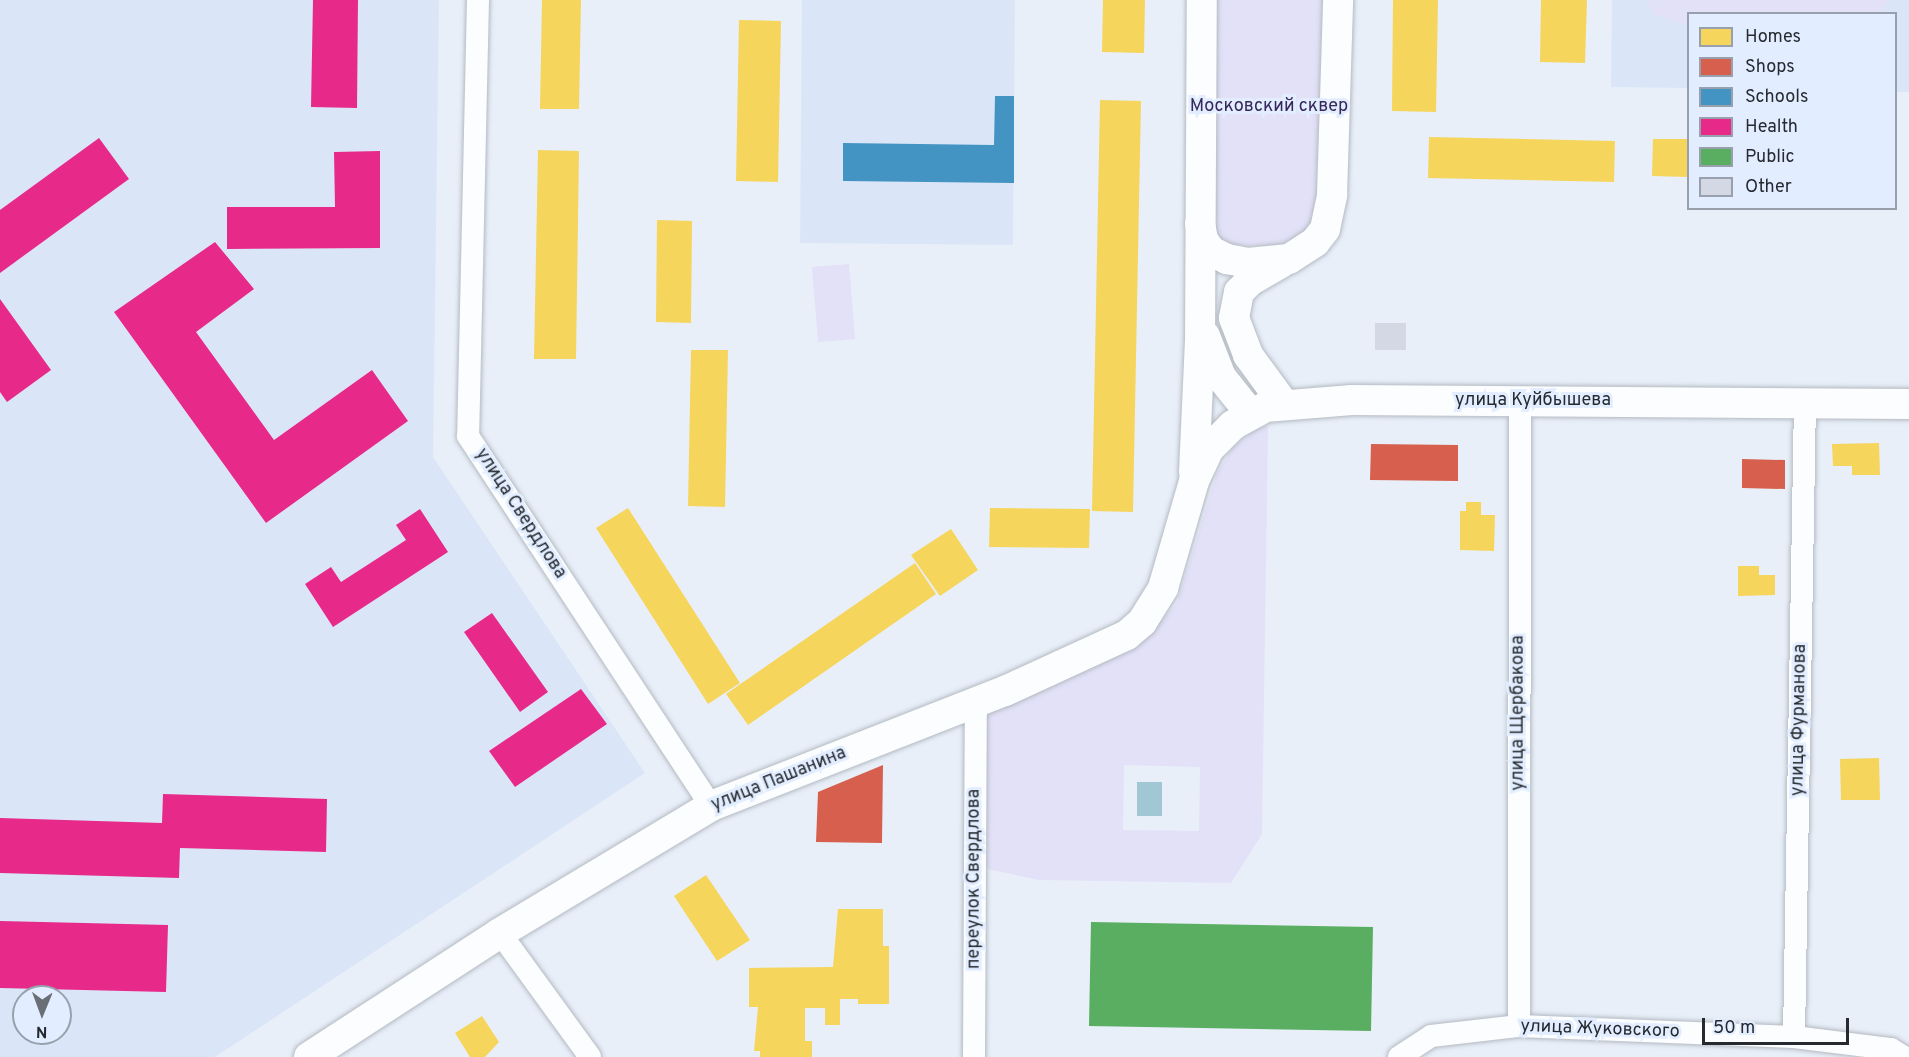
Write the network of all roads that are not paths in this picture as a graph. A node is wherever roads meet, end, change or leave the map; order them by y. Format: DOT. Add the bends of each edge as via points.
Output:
graph roads {
  1 [pos="478,0"];
  2 [pos="1202,0"];
  3 [pos="1338,0"];
  4 [pos="1200,221"];
  5 [pos="1289,259"];
  6 [pos="1200,321"];
  7 [pos="1520,401"];
  8 [pos="1805,402"];
  9 [pos="1283,403"];
  10 [pos="1909,404"];
  11 [pos="1250,413"];
  12 [pos="1194,481"];
  13 [pos="976,701"];
  14 [pos="711,806"];
  15 [pos="500,933"];
  16 [pos="1519,1026"];
  17 [pos="1794,1037"];
  18 [pos="1402,1055"];
  19 [pos="309,1057"];
  20 [pos="590,1057"];
  21 [pos="974,1057"];
  22 [pos="1904,1057"];
  1 -- 14 [label="street, улица Свердлова" via="468,436"];
  2 -- 4 [label="main road"];
  3 -- 5 [label="main road" via="1332,195 1324,229 1315,242"];
  4 -- 5 [label="main road" via="1203,240 1212,251 1227,259 1248,263"];
  4 -- 6 [label="main road"];
  5 -- 9 [label="main road" via="1251,280 1239,292 1234,318 1248,355"];
  6 -- 11 [label="main road" via="1221,377"];
  6 -- 12 [label="main road"];
  7 -- 8 [label="main road, улица Куйбышева"];
  7 -- 9 [label="main road, улица Куйбышева"];
  7 -- 16 [label="street, улица Щербакова"];
  8 -- 10 [label="main road, улица Куйбышева"];
  8 -- 17 [label="street, улица Фурманова"];
  9 -- 11 [label="main road, улица Куйбышева"];
  11 -- 12 [label="main road, улица Куйбышева" via="1217,439"];
  12 -- 13 [label="main road, улица Пашанина" via="1163,588 1142,622 1108,646"];
  13 -- 14 [label="main road, улица Пашанина"];
  13 -- 21 [label="street, переулок Свердлова"];
  14 -- 15 [label="main road, улица Пашанина"];
  15 -- 19 [label="main road, улица Пашанина"];
  15 -- 20 [label="street"];
  16 -- 17 [label="street, улица Жуковского"];
  16 -- 18 [label="street, улица Жуковского" via="1431,1036"];
  17 -- 22 [label="street, улица Жуковского" via="1891,1049"];
}
